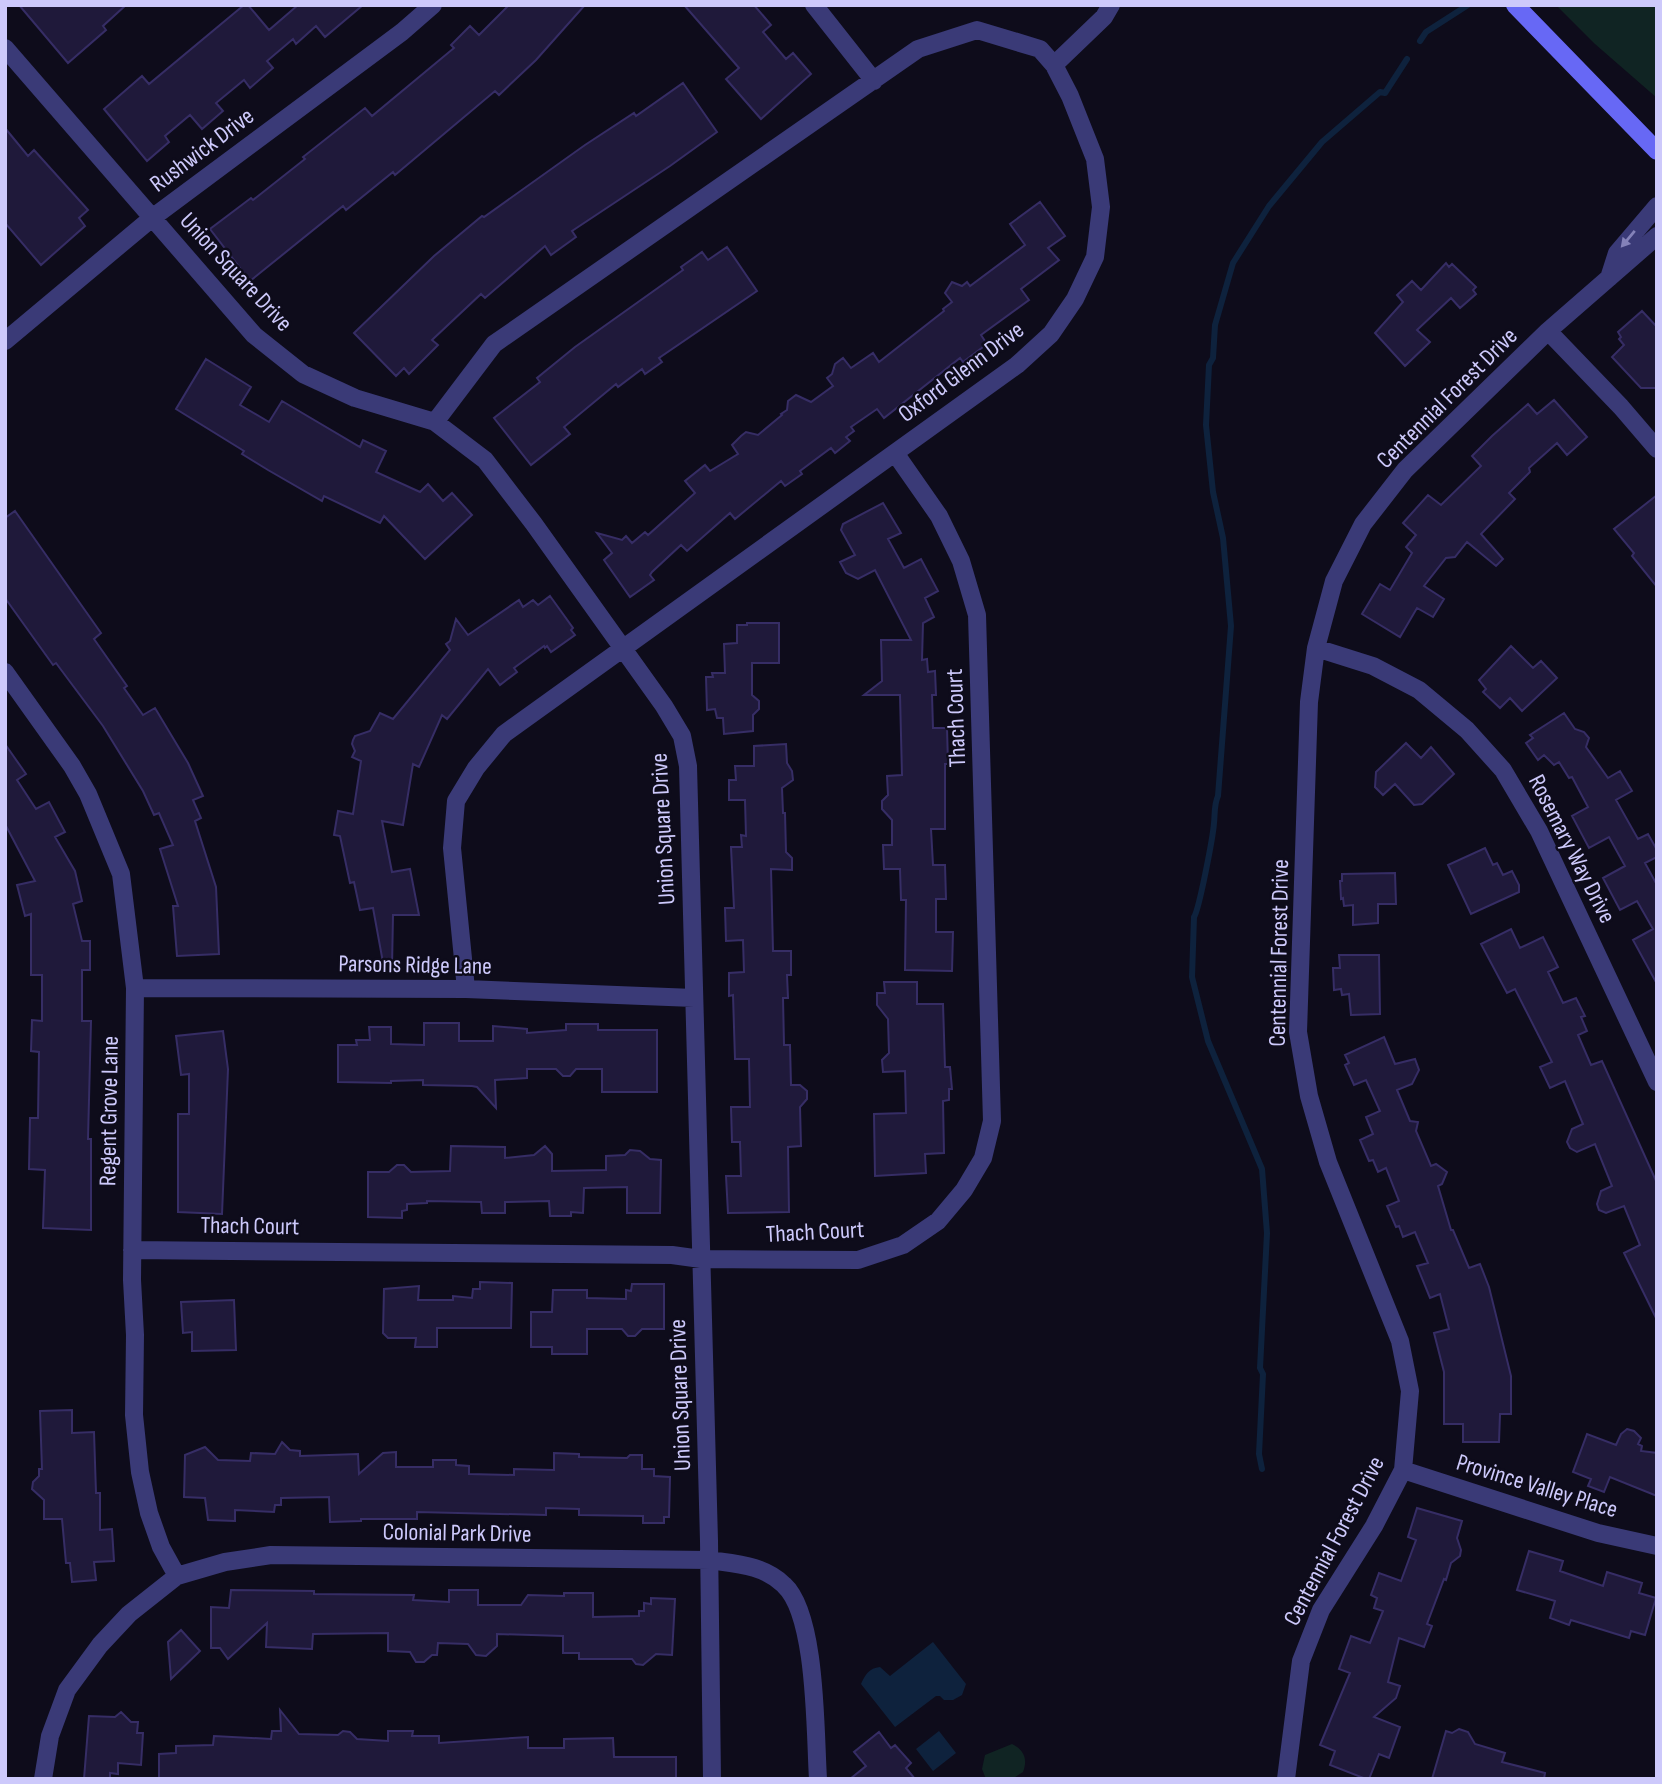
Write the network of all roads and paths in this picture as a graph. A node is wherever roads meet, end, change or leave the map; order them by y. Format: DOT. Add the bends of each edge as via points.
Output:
graph roads {
  1 [pos="433,5"];
  2 [pos="814,5"];
  3 [pos="1111,5"];
  4 [pos="1515,5"];
  5 [pos="5,48"];
  6 [pos="1054,65"];
  7 [pos="874,81"];
  8 [pos="1657,151"];
  9 [pos="1657,205"];
  10 [pos="152,218"];
  11 [pos="1657,236"];
  12 [pos="1609,278"];
  13 [pos="1548,331"];
  14 [pos="5,341"];
  15 [pos="435,422"];
  16 [pos="1657,449"];
  17 [pos="895,453"];
  18 [pos="623,648"];
  19 [pos="1316,648"];
  20 [pos="5,672"];
  21 [pos="135,988"];
  22 [pos="466,989"];
  23 [pos="694,998"];
  24 [pos="1657,1082"];
  25 [pos="132,1250"];
  26 [pos="701,1259"];
  27 [pos="1404,1470"];
  28 [pos="1657,1546"];
  29 [pos="709,1560"];
  30 [pos="177,1576"];
  31 [pos="43,1779"];
  32 [pos="712,1779"];
  33 [pos="818,1779"];
  34 [pos="1286,1779"];
  1 -- 10 [label="street, Rushwick Drive"];
  2 -- 7 [label="street"];
  3 -- 6 [label="street"];
  4 -- 8 [label="main road"];
  5 -- 10 [label="street, Union Square Drive"];
  6 -- 7 [label="street, Oxford Glenn Drive" via="1040,50 977,30 918,49"];
  6 -- 17 [label="street, Oxford Glenn Drive" via="1095,159 1101,207 1095,257 1051,334 1017,365"];
  7 -- 15 [label="street, Oxford Glenn Drive" via="494,344"];
  9 -- 12 [label="street, Centennial Forest Drive, one-way" via="1617,253"];
  10 -- 14 [label="street, Rushwick Drive"];
  10 -- 15 [label="street, Union Square Drive" via="254,335 303,374 355,398"];
  11 -- 12 [label="street, Centennial Forest Drive"];
  12 -- 13 [label="street, Centennial Forest Drive"];
  13 -- 16 [label="street"];
  13 -- 19 [label="street, Centennial Forest Drive" via="1405,470 1363,524 1334,581"];
  15 -- 18 [label="street, Union Square Drive" via="485,460"];
  17 -- 18 [label="street, Oxford Glenn Drive"];
  17 -- 26 [label="street, Thach Court" via="939,516 961,561 977,615 992,1121 983,1158 964,1190 937,1221 903,1245 858,1260"];
  18 -- 22 [label="street, Oxford Glenn Drive" via="504,734 456,801 452,848"];
  18 -- 23 [label="street, Union Square Drive" via="682,736 688,766"];
  19 -- 24 [label="street, Rosemary Way Drive" via="1373,666 1419,690 1467,730 1503,769 1539,831"];
  19 -- 27 [label="street, Centennial Forest Drive" via="1298,1032 1309,1096 1328,1162 1401,1341 1410,1391"];
  20 -- 21 [label="street, Regent Grove Lane" via="72,766 108,839 121,874"];
  21 -- 22 [label="street, Parsons Ridge Lane"];
  21 -- 25 [label="street, Regent Grove Lane"];
  22 -- 23 [label="street, Parsons Ridge Lane"];
  23 -- 26 [label="street, Union Square Drive"];
  25 -- 26 [label="street, Thach Court" via="672,1255"];
  25 -- 30 [label="street, Regent Grove Lane" via="134,1415 140,1472 161,1547"];
  26 -- 29 [label="street, Union Square Drive"];
  27 -- 28 [label="street, Province Valley Place" via="1598,1533"];
  27 -- 34 [label="street, Centennial Forest Drive" via="1321,1610 1301,1661"];
  29 -- 30 [label="street, Colonial Park Drive" via="271,1555"];
  29 -- 32 [label="street, Union Square Drive"];
  29 -- 33 [label="street, Colonial Park Drive" via="755,1566 785,1585 798,1604 808,1637"];
  30 -- 31 [label="street, Colonial Park Drive" via="129,1614 67,1689 50,1736"];
}
